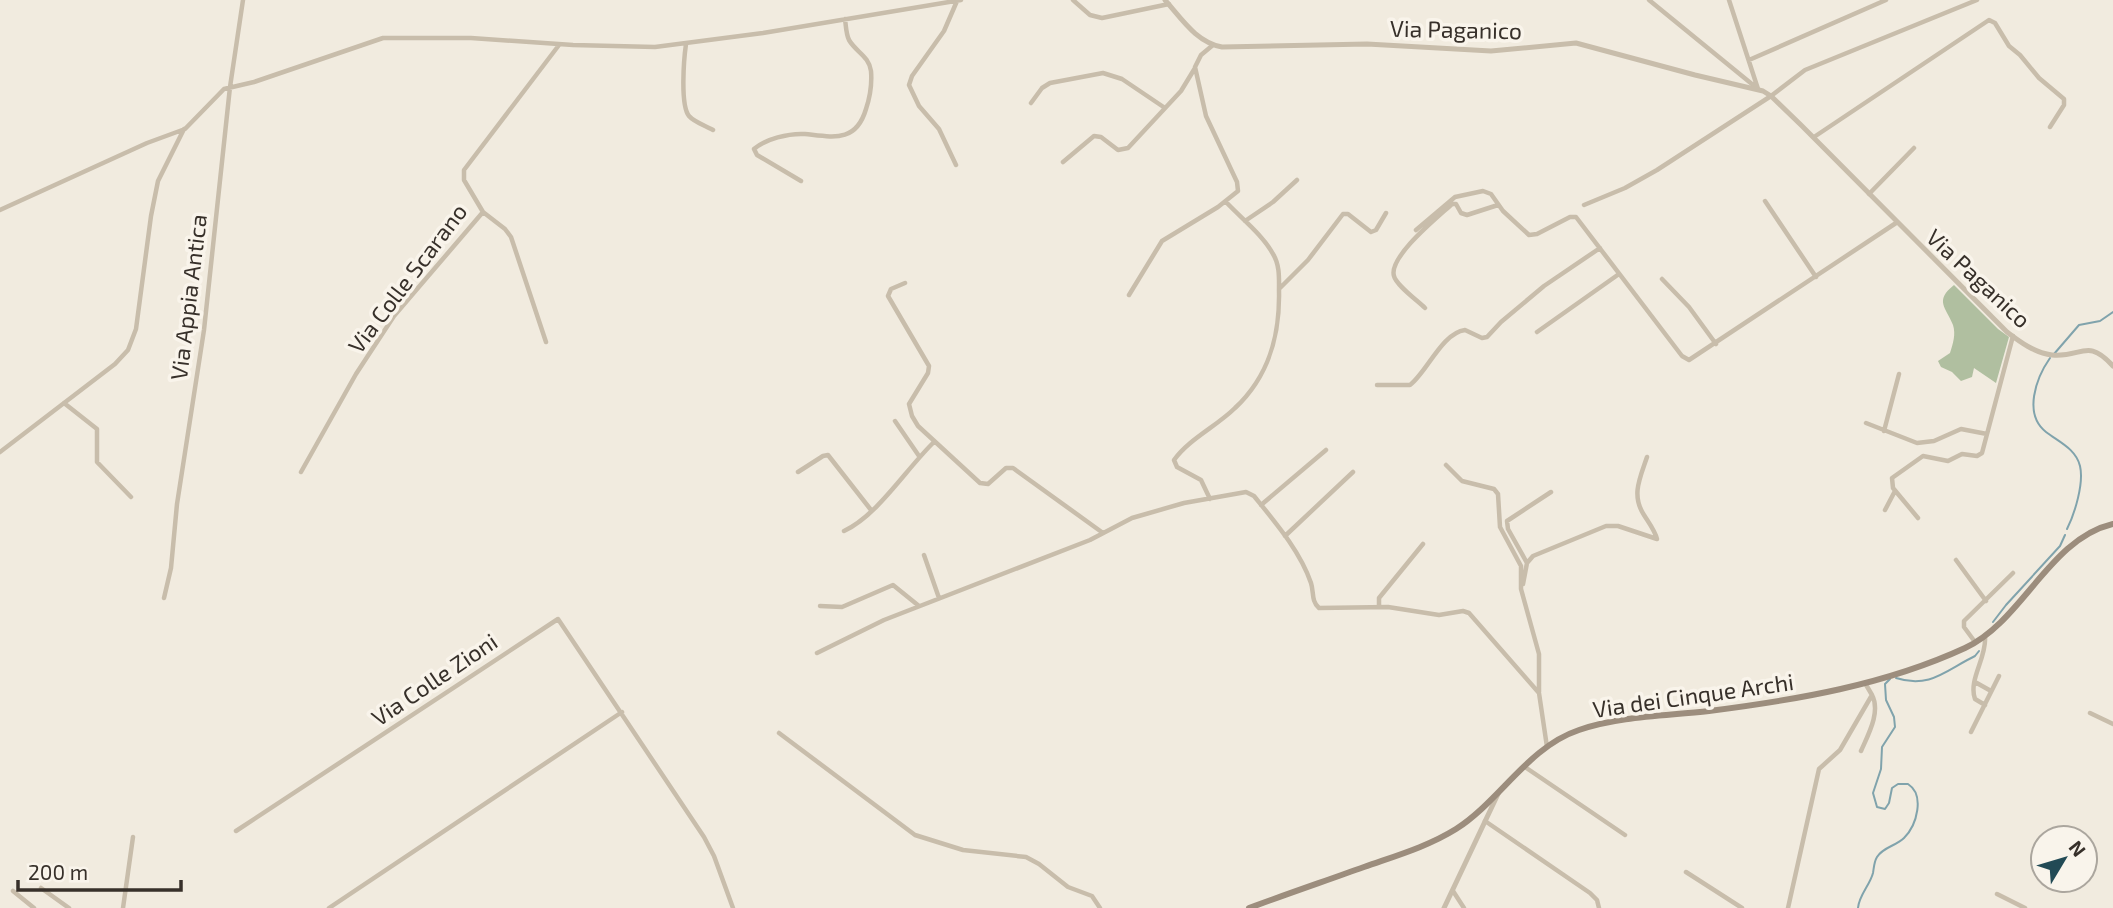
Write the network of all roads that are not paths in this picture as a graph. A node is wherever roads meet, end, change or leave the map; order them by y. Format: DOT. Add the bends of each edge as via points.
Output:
graph roads {
  1 [pos="243,0"];
  2 [pos="1073,0"];
  3 [pos="1649,0"];
  4 [pos="1729,0"];
  5 [pos="1883,0"];
  6 [pos="1977,0"];
  7 [pos="959,1"];
  8 [pos="1167,2"];
  9 [pos="845,19"];
  10 [pos="686,44"];
  11 [pos="560,45"];
  12 [pos="1213,45"];
  13 [pos="1749,60"];
  14 [pos="1195,67"];
  15 [pos="230,87"];
  16 [pos="1758,90"];
  17 [pos="1771,96"];
  18 [pos="1031,103"];
  19 [pos="1165,107"];
  20 [pos="2050,127"];
  21 [pos="185,129"];
  22 [pos="713,130"];
  23 [pos="1814,137"];
  24 [pos="1914,148"];
  25 [pos="1063,162"];
  26 [pos="956,165"];
  27 [pos="1297,180"];
  28 [pos="801,181"];
  29 [pos="1869,194"];
  30 [pos="1765,201"];
  31 [pos="1226,202"];
  32 [pos="1498,205"];
  33 [pos="1584,205"];
  34 [pos="0,211"];
  35 [pos="483,212"];
  36 [pos="1386,213"];
  37 [pos="1245,222"];
  38 [pos="1896,223"];
  39 [pos="1416,230"];
  40 [pos="1600,248"];
  41 [pos="1619,274"];
  42 [pos="1816,277"];
  43 [pos="1662,279"];
  44 [pos="905,283"];
  45 [pos="1279,288"];
  46 [pos="1129,295"];
  47 [pos="1425,308"];
  48 [pos="1537,332"];
  49 [pos="2013,336"];
  50 [pos="546,342"];
  51 [pos="1716,344"];
  52 [pos="2113,366"];
  53 [pos="1899,374"];
  54 [pos="1377,385"];
  55 [pos="64,403"];
  56 [pos="895,421"];
  57 [pos="1866,423"];
  58 [pos="1884,431"];
  59 [pos="1987,434"];
  60 [pos="934,442"];
  61 [pos="1326,450"];
  62 [pos="0,452"];
  63 [pos="919,456"];
  64 [pos="1647,457"];
  65 [pos="1446,466"];
  66 [pos="301,471"];
  67 [pos="798,472"];
  68 [pos="1353,472"];
  69 [pos="1895,491"];
  70 [pos="1551,492"];
  71 [pos="131,497"];
  72 [pos="1210,499"];
  73 [pos="1261,505"];
  74 [pos="871,510"];
  75 [pos="1885,510"];
  76 [pos="1918,518"];
  77 [pos="2113,524"];
  78 [pos="844,531"];
  79 [pos="1103,533"];
  80 [pos="1285,536"];
  81 [pos="1423,544"];
  82 [pos="924,555"];
  83 [pos="1956,561"];
  84 [pos="1527,563"];
  85 [pos="2013,573"];
  86 [pos="1523,595"];
  87 [pos="939,597"];
  88 [pos="164,598"];
  89 [pos="1986,601"];
  90 [pos="821,606"];
  91 [pos="919,606"];
  92 [pos="1379,607"];
  93 [pos="1985,637"];
  94 [pos="1975,643"];
  95 [pos="817,653"];
  96 [pos="1999,676"];
  97 [pos="1975,682"];
  98 [pos="1865,683"];
  99 [pos="1991,691"];
  100 [pos="1539,693"];
  101 [pos="1872,695"];
  102 [pos="1984,705"];
  103 [pos="622,712"];
  104 [pos="2091,713"];
  105 [pos="2113,724"];
  106 [pos="1971,732"];
  107 [pos="779,733"];
  108 [pos="1547,747"];
  109 [pos="1861,751"];
  110 [pos="1525,767"];
  111 [pos="1499,791"];
  112 [pos="1485,821"];
  113 [pos="236,831"];
  114 [pos="1625,835"];
  115 [pos="132,837"];
  116 [pos="1686,872"];
  117 [pos="41,888"];
  118 [pos="13,891"];
  119 [pos="1453,891"];
  120 [pos="1997,894"];
  121 [pos="34,908"];
  122 [pos="69,908"];
  123 [pos="123,908"];
  124 [pos="330,908"];
  125 [pos="733,908"];
  126 [pos="1100,908"];
  127 [pos="1249,908"];
  128 [pos="1444,908"];
  129 [pos="1464,908"];
  130 [pos="1599,908"];
  131 [pos="1742,908"];
  132 [pos="1788,908"];
  133 [pos="2025,908"];
  1 -- 15 [label="street, Via Appia Antica"];
  2 -- 8 [label="street" via="1090,15 1104,19"];
  3 -- 16 [label="street, Via Paganico"];
  4 -- 13 [label="street"];
  5 -- 13 [label="street"];
  6 -- 17 [label="street" via="1813,66"];
  7 -- 9 [label="street"];
  7 -- 26 [label="street" via="909,85 919,106 939,129"];
  8 -- 12 [label="street"];
  9 -- 10 [label="street"];
  9 -- 28 [label="street" via="849,39 871,71 869,99 859,125 844,135 785,136 754,149 758,156"];
  10 -- 11 [label="street"];
  10 -- 22 [label="street" via="687,112"];
  11 -- 15 [label="street" via="386,37"];
  11 -- 35 [label="street, Via Colle Scarano" via="464,170 464,180"];
  12 -- 14 [label="street"];
  12 -- 16 [label="street, Via Paganico" via="1238,49 1367,44 1491,51 1576,43"];
  13 -- 16 [label="street"];
  14 -- 19 [label="street"];
  14 -- 31 [label="street" via="1206,116 1238,184 1237,192"];
  15 -- 21 [label="street" via="217,94"];
  15 -- 88 [label="street, Via Appia Antica" via="203,337"];
  16 -- 17 [label="street, Via Paganico"];
  17 -- 23 [label="street, Via Paganico"];
  17 -- 33 [label="street" via="1649,175"];
  18 -- 19 [label="street" via="1050,83 1103,73 1117,76"];
  19 -- 25 [label="street" via="1126,149 1118,150 1095,136"];
  20 -- 23 [label="street" via="2064,99 2039,78 1989,20"];
  21 -- 34 [label="street"];
  21 -- 55 [label="street" via="157,184 130,346 118,362"];
  23 -- 29 [label="street, Via Paganico"];
  24 -- 29 [label="street"];
  27 -- 37 [label="street"];
  29 -- 38 [label="street, Via Paganico"];
  30 -- 42 [label="street"];
  31 -- 37 [label="street"];
  31 -- 46 [label="street" via="1162,241"];
  32 -- 39 [label="street" via="1486,192 1459,196"];
  32 -- 40 [label="street" via="1530,236 1576,217"];
  32 -- 47 [label="street" via="1466,215 1452,204 1409,244 1393,275"];
  35 -- 50 [label="street" via="510,236"];
  35 -- 66 [label="street, Via Colle Scarano" via="394,316"];
  36 -- 45 [label="street" via="1373,232 1343,214 1308,260"];
  37 -- 45 [label="street" via="1275,256"];
  38 -- 42 [label="street"];
  38 -- 49 [label="street, Via Paganico"];
  40 -- 41 [label="street"];
  40 -- 54 [label="street" via="1544,286 1487,337 1457,332 1410,385"];
  41 -- 48 [label="street"];
  41 -- 51 [label="street" via="1684,358 1693,360"];
  42 -- 51 [label="street"];
  43 -- 51 [label="street"];
  44 -- 60 [label="street" via="891,289 888,296 929,366 909,406 916,423"];
  45 -- 72 [label="street" via="1277,334 1257,380 1233,410 1174,460 1177,467 1201,480"];
  49 -- 52 [label="street, Via Paganico" via="2043,353 2093,350"];
  49 -- 59 [label="street"];
  53 -- 58 [label="street"];
  55 -- 62 [label="street"];
  55 -- 71 [label="street" via="95,425 99,433 97,462"];
  56 -- 63 [label="street"];
  57 -- 58 [label="street"];
  58 -- 59 [label="street" via="1920,443 1961,429"];
  59 -- 69 [label="street" via="1979,455 1962,454 1948,461 1927,455 1915,459 1892,478"];
  60 -- 63 [label="street"];
  60 -- 79 [label="street" via="982,484 1006,468 1014,469"];
  61 -- 73 [label="street"];
  63 -- 74 [label="street"];
  64 -- 84 [label="street" via="1636,498 1657,540 1606,526 1533,556"];
  65 -- 86 [label="street" via="1462,481 1497,492 1500,524 1521,565"];
  67 -- 74 [label="street" via="828,455"];
  68 -- 80 [label="street"];
  69 -- 75 [label="street"];
  69 -- 76 [label="street"];
  70 -- 84 [label="street" via="1507,521"];
  72 -- 73 [label="street" via="1246,492"];
  72 -- 79 [label="street" via="1135,517"];
  73 -- 80 [label="street"];
  74 -- 78 [label="street"];
  77 -- 93 [label="main road, Via dei Cinque Archi" via="2069,549"];
  79 -- 87 [label="street"];
  80 -- 92 [label="street" via="1308,577 1317,607"];
  81 -- 92 [label="street" via="1379,598"];
  82 -- 87 [label="street"];
  83 -- 89 [label="street"];
  84 -- 86 [label="street"];
  85 -- 89 [label="street"];
  86 -- 100 [label="street" via="1538,650"];
  87 -- 91 [label="street"];
  89 -- 94 [label="street" via="1963,622"];
  90 -- 91 [label="street" via="842,607 893,586"];
  91 -- 95 [label="street"];
  92 -- 100 [label="street" via="1439,615 1466,612"];
  93 -- 94 [label="main road, Via dei Cinque Archi"];
  93 -- 97 [label="street"];
  94 -- 98 [label="main road, Via dei Cinque Archi"];
  96 -- 99 [label="street"];
  97 -- 99 [label="street"];
  97 -- 102 [label="street" via="1973,697"];
  98 -- 101 [label="street"];
  98 -- 108 [label="main road, Via dei Cinque Archi" via="1789,699 1604,723"];
  99 -- 102 [label="street"];
  100 -- 108 [label="street"];
  101 -- 109 [label="street" via="1875,708"];
  101 -- 132 [label="street" via="1838,752 1819,768"];
  102 -- 106 [label="street"];
  103 -- 113 [label="street, Via Colle Zioni" via="562,622 555,619"];
  103 -- 124 [label="street"];
  103 -- 125 [label="street, Via Colle Zioni" via="708,844"];
  104 -- 105 [label="street"];
  107 -- 126 [label="street" via="915,835 963,850 1026,857 1068,887 1093,896"];
  108 -- 110 [label="main road, Via dei Cinque Archi"];
  110 -- 111 [label="main road, Via dei Cinque Archi"];
  110 -- 114 [label="street"];
  111 -- 112 [label="street"];
  111 -- 127 [label="main road, Via dei Cinque Archi" via="1466,822 1433,842"];
  112 -- 119 [label="street"];
  112 -- 130 [label="street" via="1590,893"];
  115 -- 123 [label="street"];
  116 -- 131 [label="street"];
  117 -- 122 [label="street"];
  118 -- 121 [label="street"];
  119 -- 128 [label="street"];
  119 -- 129 [label="street"];
  120 -- 133 [label="street"];
}
